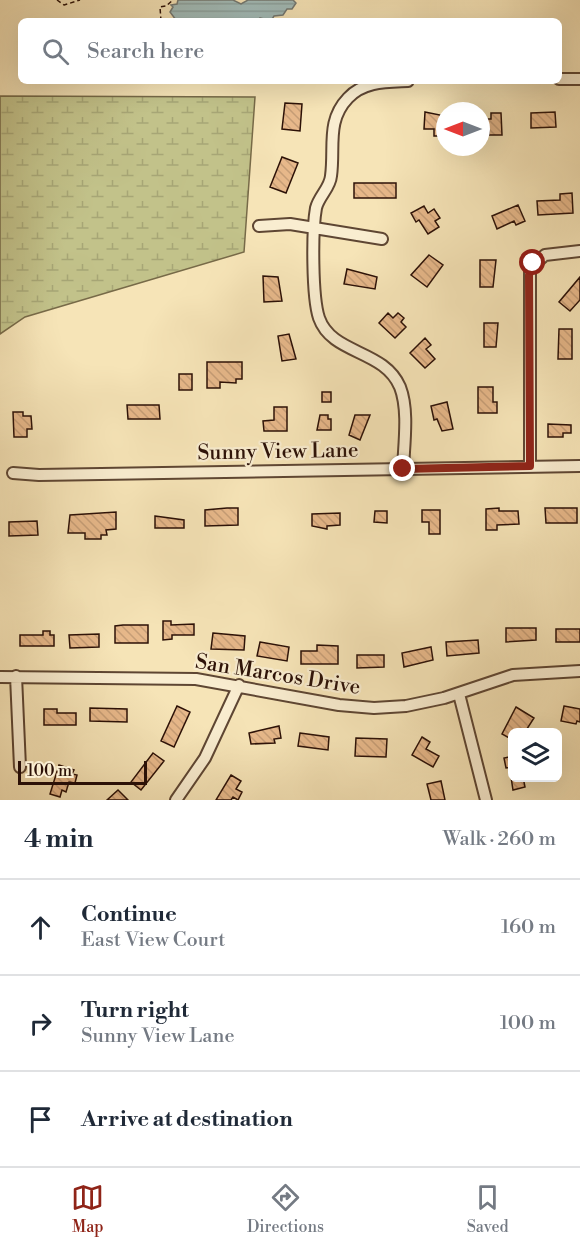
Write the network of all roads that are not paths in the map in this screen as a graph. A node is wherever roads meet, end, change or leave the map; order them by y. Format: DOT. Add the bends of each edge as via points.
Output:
graph roads {
  1 [pos="562,79"];
  2 [pos="580,79"];
  3 [pos="375,84"];
  4 [pos="259,226"];
  5 [pos="314,227"];
  6 [pos="382,239"];
  7 [pos="580,251"];
  8 [pos="530,466"];
  9 [pos="580,466"];
  10 [pos="403,469"];
  11 [pos="13,473"];
  12 [pos="580,671"];
  13 [pos="0,676"];
  14 [pos="16,676"];
  15 [pos="239,685"];
  16 [pos="459,694"];
  17 [pos="20,767"];
  18 [pos="176,800"];
  19 [pos="486,800"];
  1 -- 2 [label="street"];
  3 -- 5 [label="street" via="362,88 340,107 332,135 330,181 316,206"];
  4 -- 5 [label="street"];
  5 -- 6 [label="street"];
  5 -- 10 [label="street" via="318,316 335,340 372,358 399,386 403,399"];
  7 -- 8 [label="street" via="546,255 530,268"];
  8 -- 9 [label="street, Sunny View Lane"];
  8 -- 10 [label="street, Sunny View Lane"];
  10 -- 11 [label="street, Sunny View Lane"];
  12 -- 16 [label="street, San Marcos Drive" via="513,675"];
  13 -- 14 [label="street, San Marcos Drive"];
  14 -- 15 [label="street, San Marcos Drive" via="166,677"];
  14 -- 17 [label="street"];
  15 -- 16 [label="street, San Marcos Drive" via="355,708 406,706"];
  15 -- 18 [label="street" via="205,758"];
  16 -- 19 [label="street"];
}
